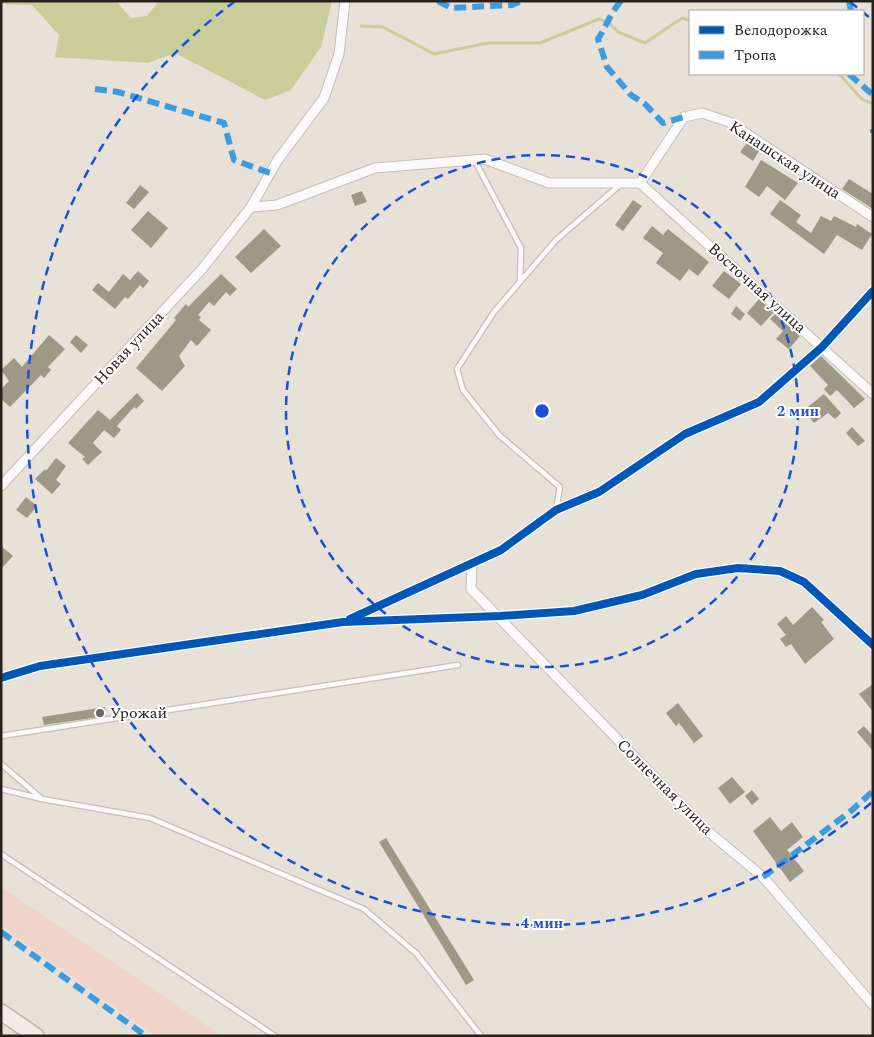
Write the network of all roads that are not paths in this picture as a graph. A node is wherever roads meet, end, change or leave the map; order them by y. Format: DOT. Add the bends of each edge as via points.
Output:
graph roads {
  1 [pos="345,1"];
  2 [pos="474,160"];
  3 [pos="622,183"];
  4 [pos="640,183"];
  5 [pos="252,206"];
  6 [pos="873,217"];
  7 [pos="520,282"];
  8 [pos="873,291"];
  9 [pos="822,347"];
  10 [pos="873,394"];
  11 [pos="1,486"];
  12 [pos="556,510"];
  13 [pos="472,564"];
  14 [pos="500,616"];
  15 [pos="343,622"];
  16 [pos="873,645"];
  17 [pos="458,664"];
  18 [pos="1,678"];
  19 [pos="1,736"];
  20 [pos="1,764"];
  21 [pos="1,789"];
  22 [pos="42,799"];
  23 [pos="1,854"];
  24 [pos="873,1005"];
  25 [pos="1,1012"];
  26 [pos="36,1036"];
  27 [pos="275,1036"];
  28 [pos="481,1036"];
  1 -- 5 [label="street, Новая улица" via="339,54 324,98 277,161"];
  2 -- 3 [label="street" via="485,159 549,182"];
  2 -- 5 [label="street" via="375,168 277,205"];
  2 -- 7 [label="lane" via="521,248"];
  3 -- 4 [label="street"];
  3 -- 7 [label="lane" via="556,240"];
  4 -- 6 [label="street, Канашская улица" via="684,117 702,113 729,122"];
  4 -- 9 [label="street, Восточная улица"];
  5 -- 11 [label="street, Новая улица" via="202,269"];
  7 -- 12 [label="lane" via="494,312 457,369 463,390 499,435 560,487"];
  8 -- 9 [label="street"];
  9 -- 10 [label="street, Восточная улица"];
  9 -- 12 [label="street" via="759,402 685,434 598,492"];
  12 -- 13 [label="street" via="501,550"];
  13 -- 14 [label="street, Солнечная улица" via="471,589"];
  13 -- 15 [label="street"];
  14 -- 15 [label="street"];
  14 -- 16 [label="street" via="574,611 642,595 696,574 738,568 780,571 804,582"];
  14 -- 24 [label="street, Солнечная улица" via="704,828 763,877"];
  15 -- 18 [label="street" via="40,666"];
  17 -- 19 [label="lane"];
  20 -- 22 [label="lane"];
  21 -- 22 [label="lane"];
  22 -- 28 [label="lane" via="150,818 364,909 417,954"];
  23 -- 27 [label="lane"];
  25 -- 26 [label="highway"];
}
